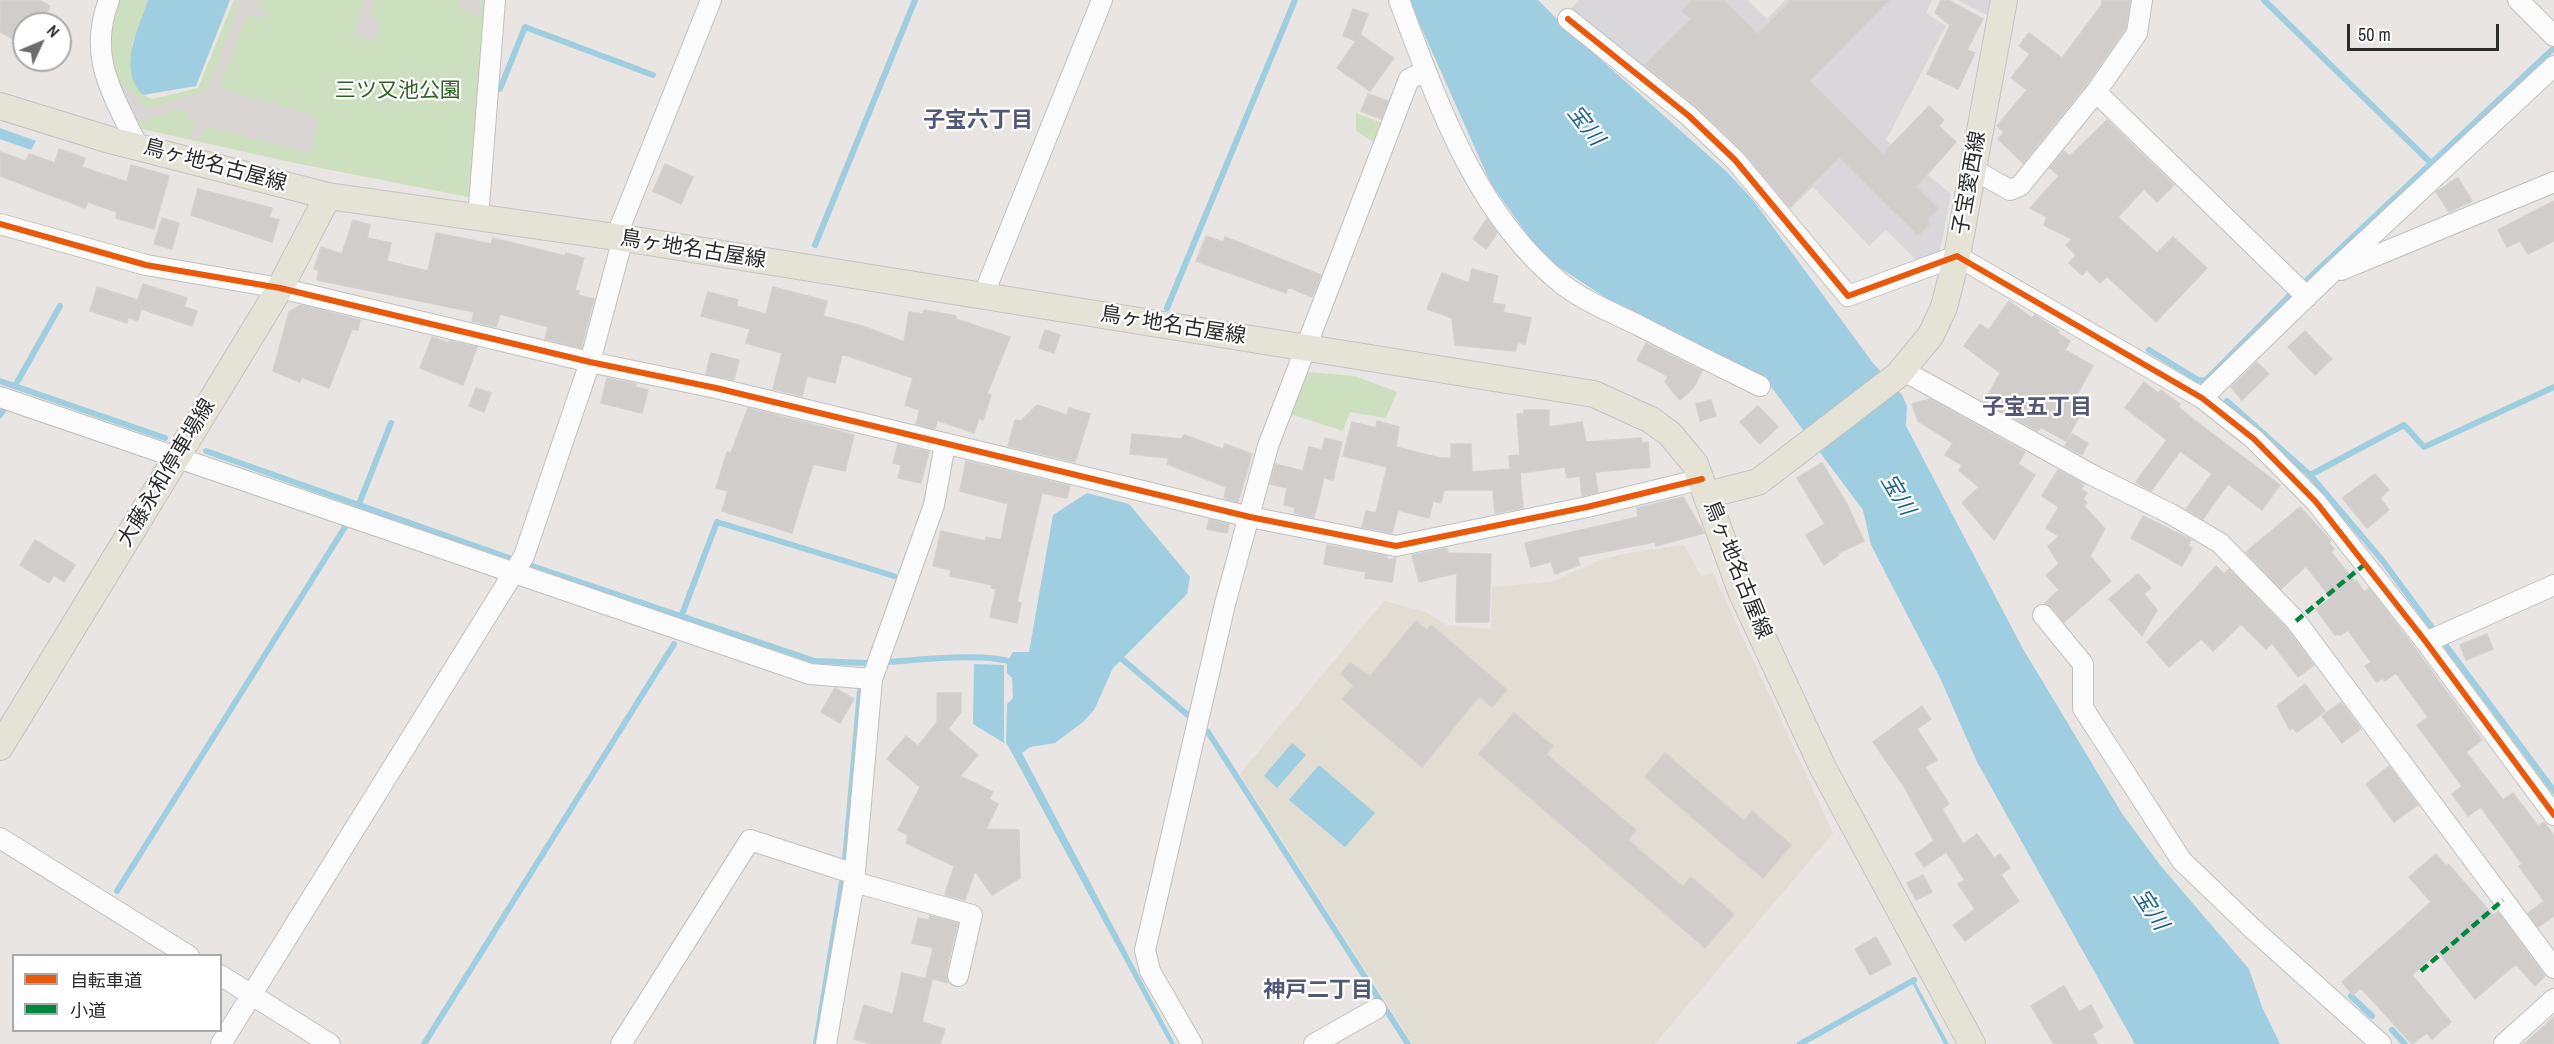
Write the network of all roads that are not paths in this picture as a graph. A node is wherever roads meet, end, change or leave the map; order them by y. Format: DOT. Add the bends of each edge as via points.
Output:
graph roads {
  1 [pos="109,0"];
  2 [pos="495,0"];
  3 [pos="711,0"];
  4 [pos="1102,0"];
  5 [pos="1399,0"];
  6 [pos="2004,0"];
  7 [pos="2142,0"];
  8 [pos="2518,0"];
  9 [pos="1568,19"];
  10 [pos="2554,36"];
  11 [pos="2554,66"];
  12 [pos="1426,71"];
  13 [pos="2096,92"];
  14 [pos="0,106"];
  15 [pos="137,145"];
  16 [pos="1974,170"];
  17 [pos="2554,182"];
  18 [pos="328,195"];
  19 [pos="478,218"];
  20 [pos="0,224"];
  21 [pos="619,238"];
  22 [pos="1957,256"];
  23 [pos="2328,276"];
  24 [pos="280,288"];
  25 [pos="982,296"];
  26 [pos="2307,297"];
  27 [pos="1304,347"];
  28 [pos="590,362"];
  29 [pos="1901,373"];
  30 [pos="1760,386"];
  31 [pos="0,397"];
  32 [pos="2202,398"];
  33 [pos="945,444"];
  34 [pos="178,456"];
  35 [pos="1704,487"];
  36 [pos="1250,517"];
  37 [pos="515,572"];
  38 [pos="2554,585"];
  39 [pos="2043,615"];
  40 [pos="2426,642"];
  41 [pos="872,679"];
  42 [pos="0,747"];
  43 [pos="2554,815"];
  44 [pos="0,837"];
  45 [pos="854,878"];
  46 [pos="186,954"];
  47 [pos="2554,968"];
  48 [pos="222,976"];
  49 [pos="958,976"];
  50 [pos="251,994"];
  51 [pos="2554,999"];
  52 [pos="1376,1009"];
  53 [pos="220,1044"];
  54 [pos="330,1044"];
  55 [pos="621,1044"];
  56 [pos="826,1044"];
  57 [pos="1192,1044"];
  58 [pos="1314,1044"];
  59 [pos="1972,1044"];
  60 [pos="2381,1044"];
  61 [pos="2505,1044"];
  1 -- 15 [label="street" via="99,45 102,64"];
  2 -- 19 [label="street"];
  3 -- 21 [label="street"];
  4 -- 25 [label="street"];
  5 -- 12 [label="street"];
  6 -- 16 [label="main road, 子宝愛西線"];
  7 -- 13 [label="street" via="2137,33"];
  8 -- 10 [label="street"];
  9 -- 22 [label="street" via="1689,116 1735,160 1848,296"];
  11 -- 23 [label="street"];
  12 -- 27 [label="street" via="1410,79"];
  12 -- 30 [label="street" via="1480,190 1507,226 1563,284 1608,311"];
  13 -- 16 [label="street" via="2020,186 2010,190"];
  13 -- 26 [label="street"];
  14 -- 15 [label="main road, 鳥ヶ地名古屋線"];
  15 -- 18 [label="main road, 鳥ヶ地名古屋線"];
  16 -- 22 [label="main road, 子宝愛西線"];
  17 -- 23 [label="street"];
  18 -- 19 [label="main road, 鳥ヶ地名古屋線"];
  18 -- 24 [label="main road, 大藤永和停車場線"];
  19 -- 21 [label="main road, 鳥ヶ地名古屋線"];
  20 -- 24 [label="street" via="146,265"];
  21 -- 25 [label="main road, 鳥ヶ地名古屋線"];
  21 -- 28 [label="street"];
  22 -- 29 [label="main road, 子宝愛西線" via="1944,307 1931,335"];
  22 -- 32 [label="street"];
  23 -- 26 [label="street"];
  24 -- 28 [label="street"];
  24 -- 34 [label="main road, 大藤永和停車場線"];
  25 -- 27 [label="main road, 鳥ヶ地名古屋線"];
  26 -- 32 [label="street"];
  27 -- 35 [label="main road, 鳥ヶ地名古屋線" via="1594,394 1651,420 1670,434 1684,447"];
  27 -- 36 [label="street" via="1268,446"];
  28 -- 33 [label="street" via="716,388"];
  28 -- 37 [label="street" via="524,556"];
  29 -- 35 [label="main road, 子宝愛西線" via="1758,482"];
  29 -- 47 [label="street" via="2171,513 2220,543 2296,621"];
  31 -- 34 [label="street"];
  32 -- 40 [label="street" via="2254,439 2316,502"];
  33 -- 36 [label="street"];
  33 -- 41 [label="street" via="934,505"];
  34 -- 37 [label="street"];
  34 -- 42 [label="main road, 大藤永和停車場線"];
  35 -- 36 [label="street" via="1396,546"];
  35 -- 59 [label="main road, 鳥ヶ地名古屋線" via="1741,591 1823,768"];
  36 -- 57 [label="street" via="1225,604 1145,950 1150,971"];
  37 -- 41 [label="street" via="810,674"];
  37 -- 50 [label="street"];
  38 -- 40 [label="street"];
  39 -- 60 [label="street" via="2083,664 2082,708 2182,861"];
  40 -- 43 [label="street"];
  41 -- 45 [label="street"];
  44 -- 46 [label="street"];
  45 -- 49 [label="street" via="972,915"];
  45 -- 55 [label="street" via="750,840"];
  45 -- 56 [label="street"];
  48 -- 50 [label="street"];
  50 -- 53 [label="street"];
  50 -- 54 [label="street"];
  51 -- 61 [label="street"];
  52 -- 58 [label="street"];
}
